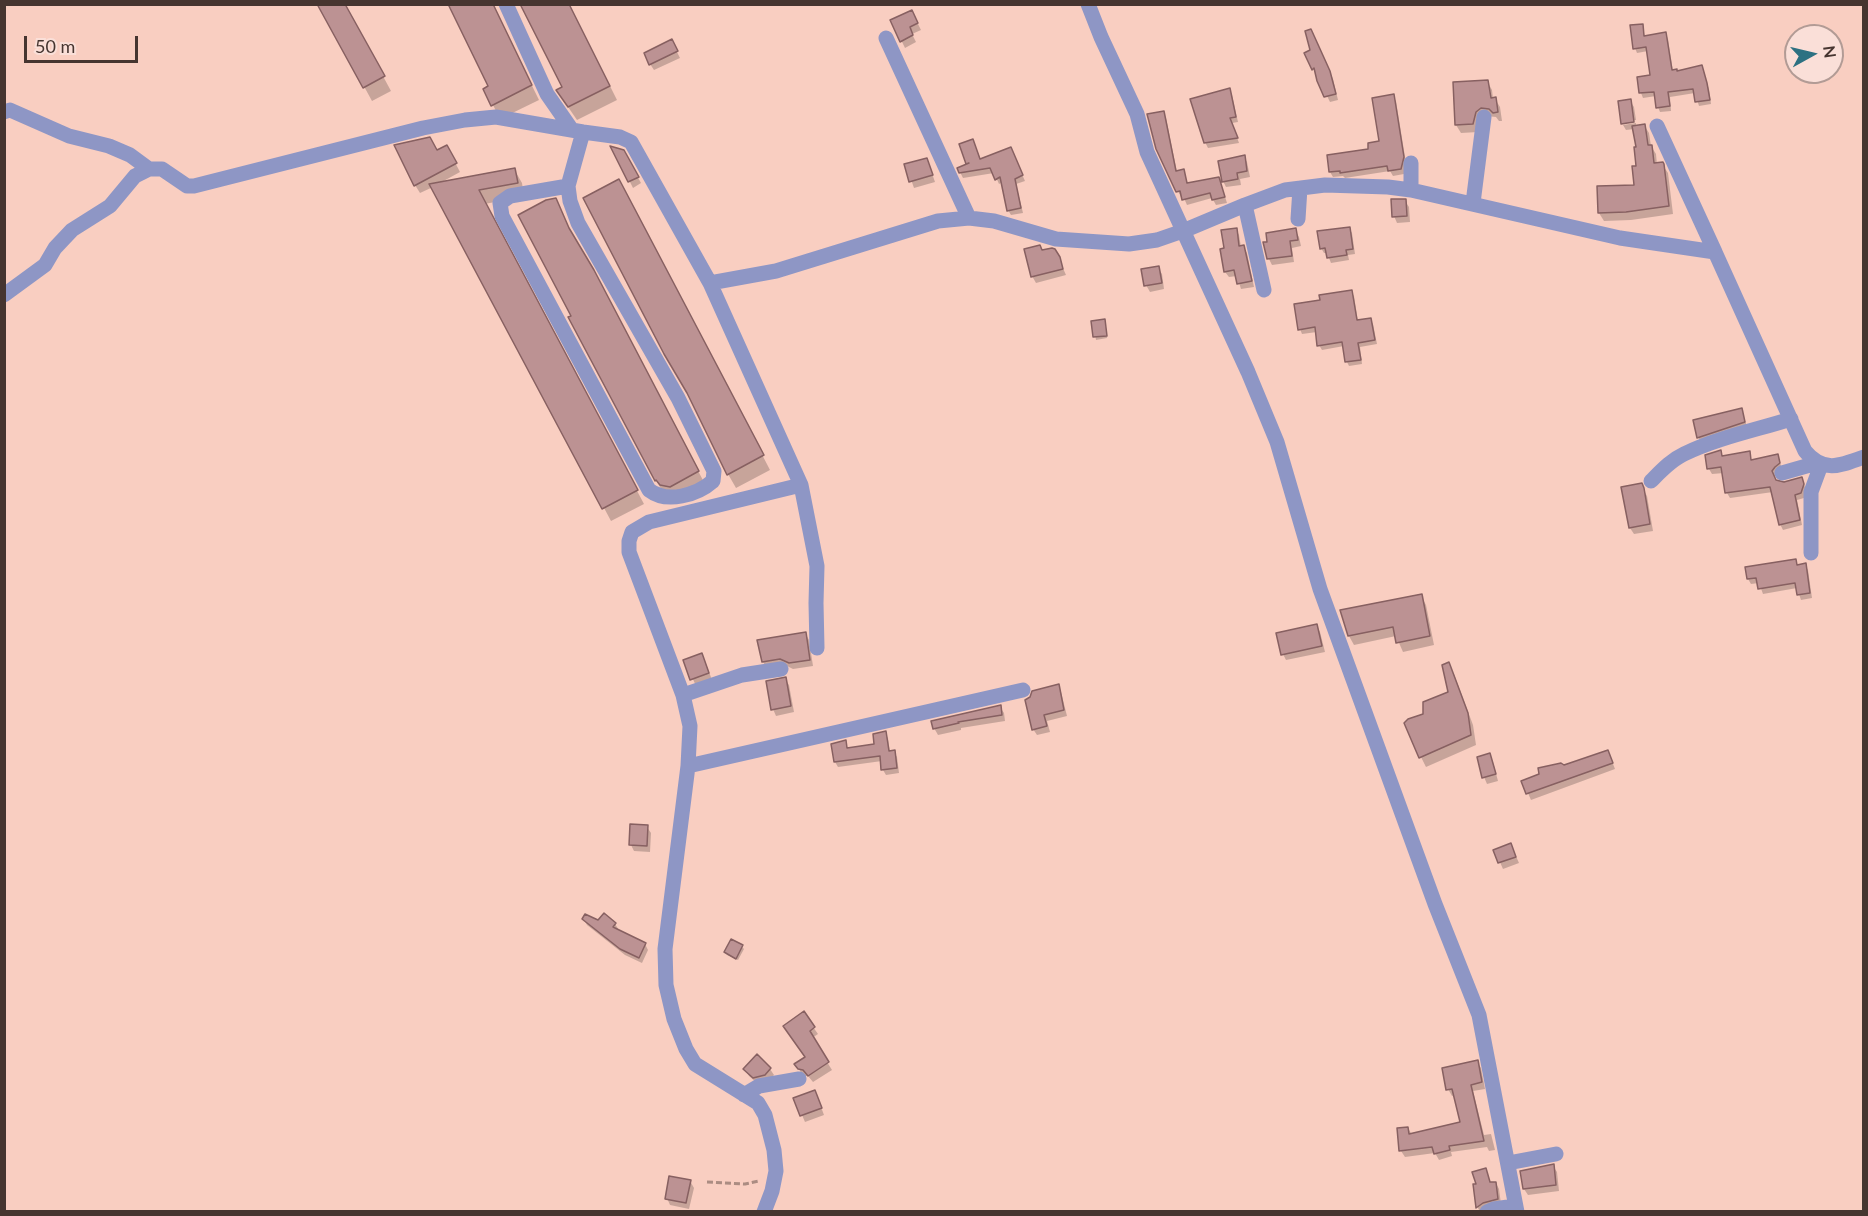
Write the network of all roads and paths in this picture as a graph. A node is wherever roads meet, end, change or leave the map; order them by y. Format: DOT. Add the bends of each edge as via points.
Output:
graph roads {
  1 [pos="506,4"];
  2 [pos="1088,4"];
  3 [pos="886,38"];
  4 [pos="4,112"];
  5 [pos="1484,117"];
  6 [pos="1657,126"];
  7 [pos="578,131"];
  8 [pos="1411,163"];
  9 [pos="149,169"];
  10 [pos="568,186"];
  11 [pos="1300,188"];
  12 [pos="1411,190"];
  13 [pos="1473,203"];
  14 [pos="1245,205"];
  15 [pos="969,218"];
  16 [pos="1298,219"];
  17 [pos="1183,231"];
  18 [pos="1715,252"];
  19 [pos="710,283"];
  20 [pos="1264,290"];
  21 [pos="4,295"];
  22 [pos="1791,419"];
  23 [pos="1863,457"];
  24 [pos="1819,464"];
  25 [pos="1782,473"];
  26 [pos="1651,481"];
  27 [pos="801,485"];
  28 [pos="1811,553"];
  29 [pos="817,648"];
  30 [pos="781,669"];
  31 [pos="1023,690"];
  32 [pos="683,695"];
  33 [pos="688,766"];
  34 [pos="799,1079"];
  35 [pos="744,1095"];
  36 [pos="1556,1154"];
  37 [pos="1508,1163"];
  38 [pos="776,1171"];
  39 [pos="707,1182"];
  40 [pos="1516,1209"];
  41 [pos="764,1212"];
  42 [pos="1487,1212"];
  1 -- 7 [label="street" via="547,94"];
  2 -- 17 [label="street"];
  3 -- 15 [label="street"];
  4 -- 9 [label="street" via="10,110 69,136 109,146"];
  5 -- 13 [label="street"];
  6 -- 18 [label="street"];
  7 -- 9 [label="street" via="496,117 423,128 194,186 187,186 162,169"];
  7 -- 10 [label="street"];
  7 -- 19 [label="street" via="620,136 631,142"];
  8 -- 12 [label="street"];
  9 -- 21 [label="street" via="135,176 110,206 72,230 45,265"];
  10 -- 10 [label="street" via="578,223 678,399 714,471 713,481 706,487 673,498 656,496 649,490 502,216 500,203 510,196"];
  11 -- 12 [label="street" via="1325,185"];
  11 -- 14 [label="street"];
  11 -- 16 [label="street"];
  12 -- 13 [label="street"];
  13 -- 18 [label="street" via="1620,237"];
  14 -- 17 [label="street"];
  14 -- 20 [label="street"];
  15 -- 17 [label="street" via="1056,239 1088,242 1129,244"];
  15 -- 19 [label="street" via="938,221 776,271"];
  17 -- 37 [label="street" via="1277,442 1320,589 1479,1015"];
  18 -- 22 [label="street"];
  19 -- 27 [label="street"];
  22 -- 24 [label="street" via="1805,451"];
  22 -- 26 [label="street" via="1683,455"];
  23 -- 24 [label="street" via="1834,466"];
  24 -- 25 [label="street"];
  24 -- 28 [label="street" via="1811,492"];
  27 -- 29 [label="street" via="817,566"];
  27 -- 32 [label="street" via="649,522 632,532 628,552"];
  30 -- 32 [label="street" via="742,675"];
  31 -- 33 [label="street"];
  32 -- 33 [label="street" via="690,726"];
  33 -- 35 [label="street" via="664,949 666,985 674,1019 695,1064"];
  34 -- 35 [label="street" via="759,1086"];
  35 -- 38 [label="street" via="758,1103 765,1115"];
  36 -- 37 [label="street"];
  37 -- 40 [label="street"];
  38 -- 39 [label="path" via="761,1181 745,1184"];
  38 -- 41 [label="street"];
  40 -- 42 [label="street"];
}
